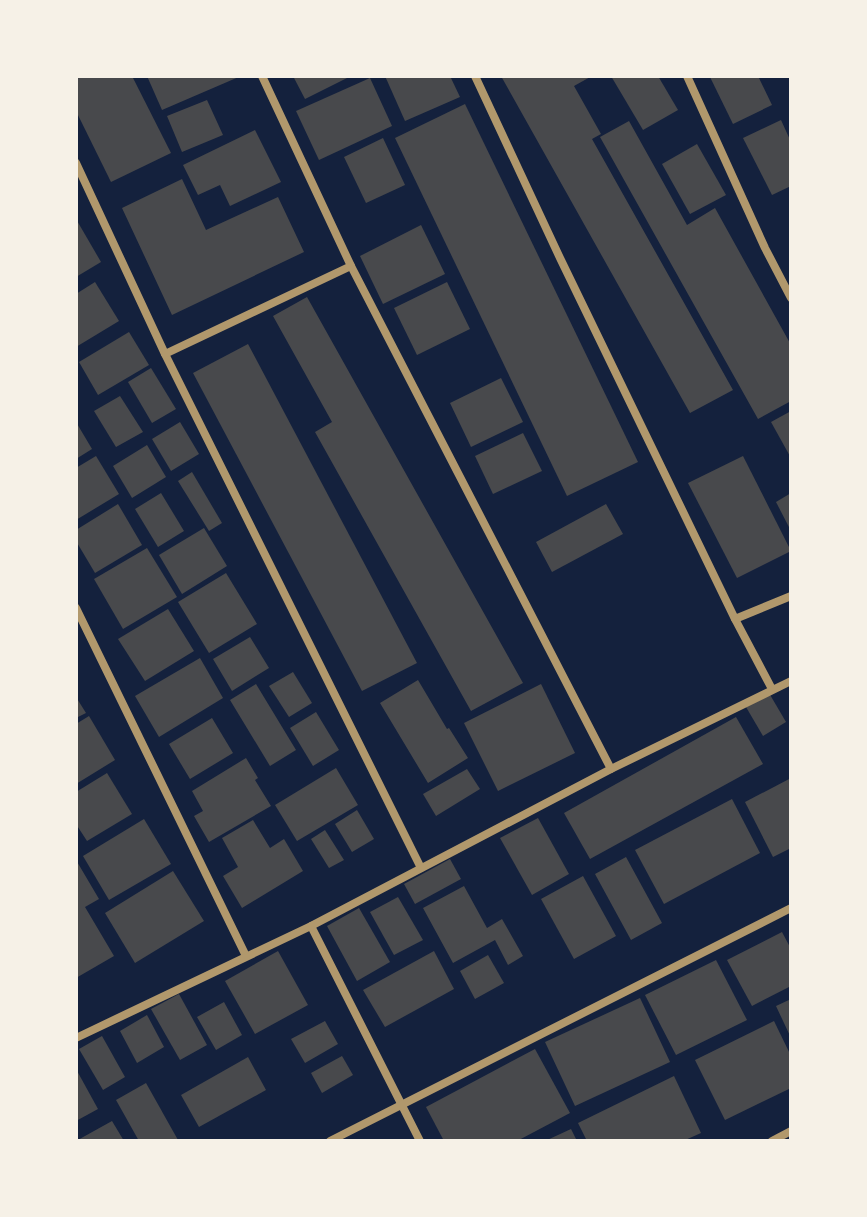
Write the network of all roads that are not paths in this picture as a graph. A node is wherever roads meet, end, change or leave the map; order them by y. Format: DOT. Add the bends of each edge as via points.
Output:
graph roads {
  1 [pos="262,76"];
  2 [pos="475,76"];
  3 [pos="687,76"];
  4 [pos="76,163"];
  5 [pos="80,180"];
  6 [pos="351,266"];
  7 [pos="791,298"];
  8 [pos="165,354"];
  9 [pos="791,596"];
  10 [pos="76,608"];
  11 [pos="735,619"];
  12 [pos="791,681"];
  13 [pos="772,689"];
  14 [pos="611,769"];
  15 [pos="421,868"];
  16 [pos="791,908"];
  17 [pos="311,926"];
  18 [pos="246,956"];
  19 [pos="76,1038"];
  20 [pos="401,1106"];
  21 [pos="791,1131"];
  22 [pos="330,1141"];
  23 [pos="420,1141"];
  24 [pos="772,1141"];
  1 -- 6 [label="street"];
  2 -- 11 [label="street"];
  3 -- 7 [label="street"];
  4 -- 5 [label="street"];
  5 -- 8 [label="street"];
  6 -- 8 [label="street"];
  6 -- 14 [label="street"];
  8 -- 15 [label="street"];
  9 -- 11 [label="street"];
  10 -- 18 [label="street"];
  11 -- 13 [label="street"];
  12 -- 13 [label="street"];
  13 -- 14 [label="street"];
  14 -- 15 [label="street"];
  15 -- 17 [label="street"];
  16 -- 20 [label="street"];
  17 -- 18 [label="street"];
  17 -- 20 [label="street"];
  18 -- 19 [label="street"];
  20 -- 22 [label="street"];
  20 -- 23 [label="street"];
  21 -- 24 [label="street"];
}
